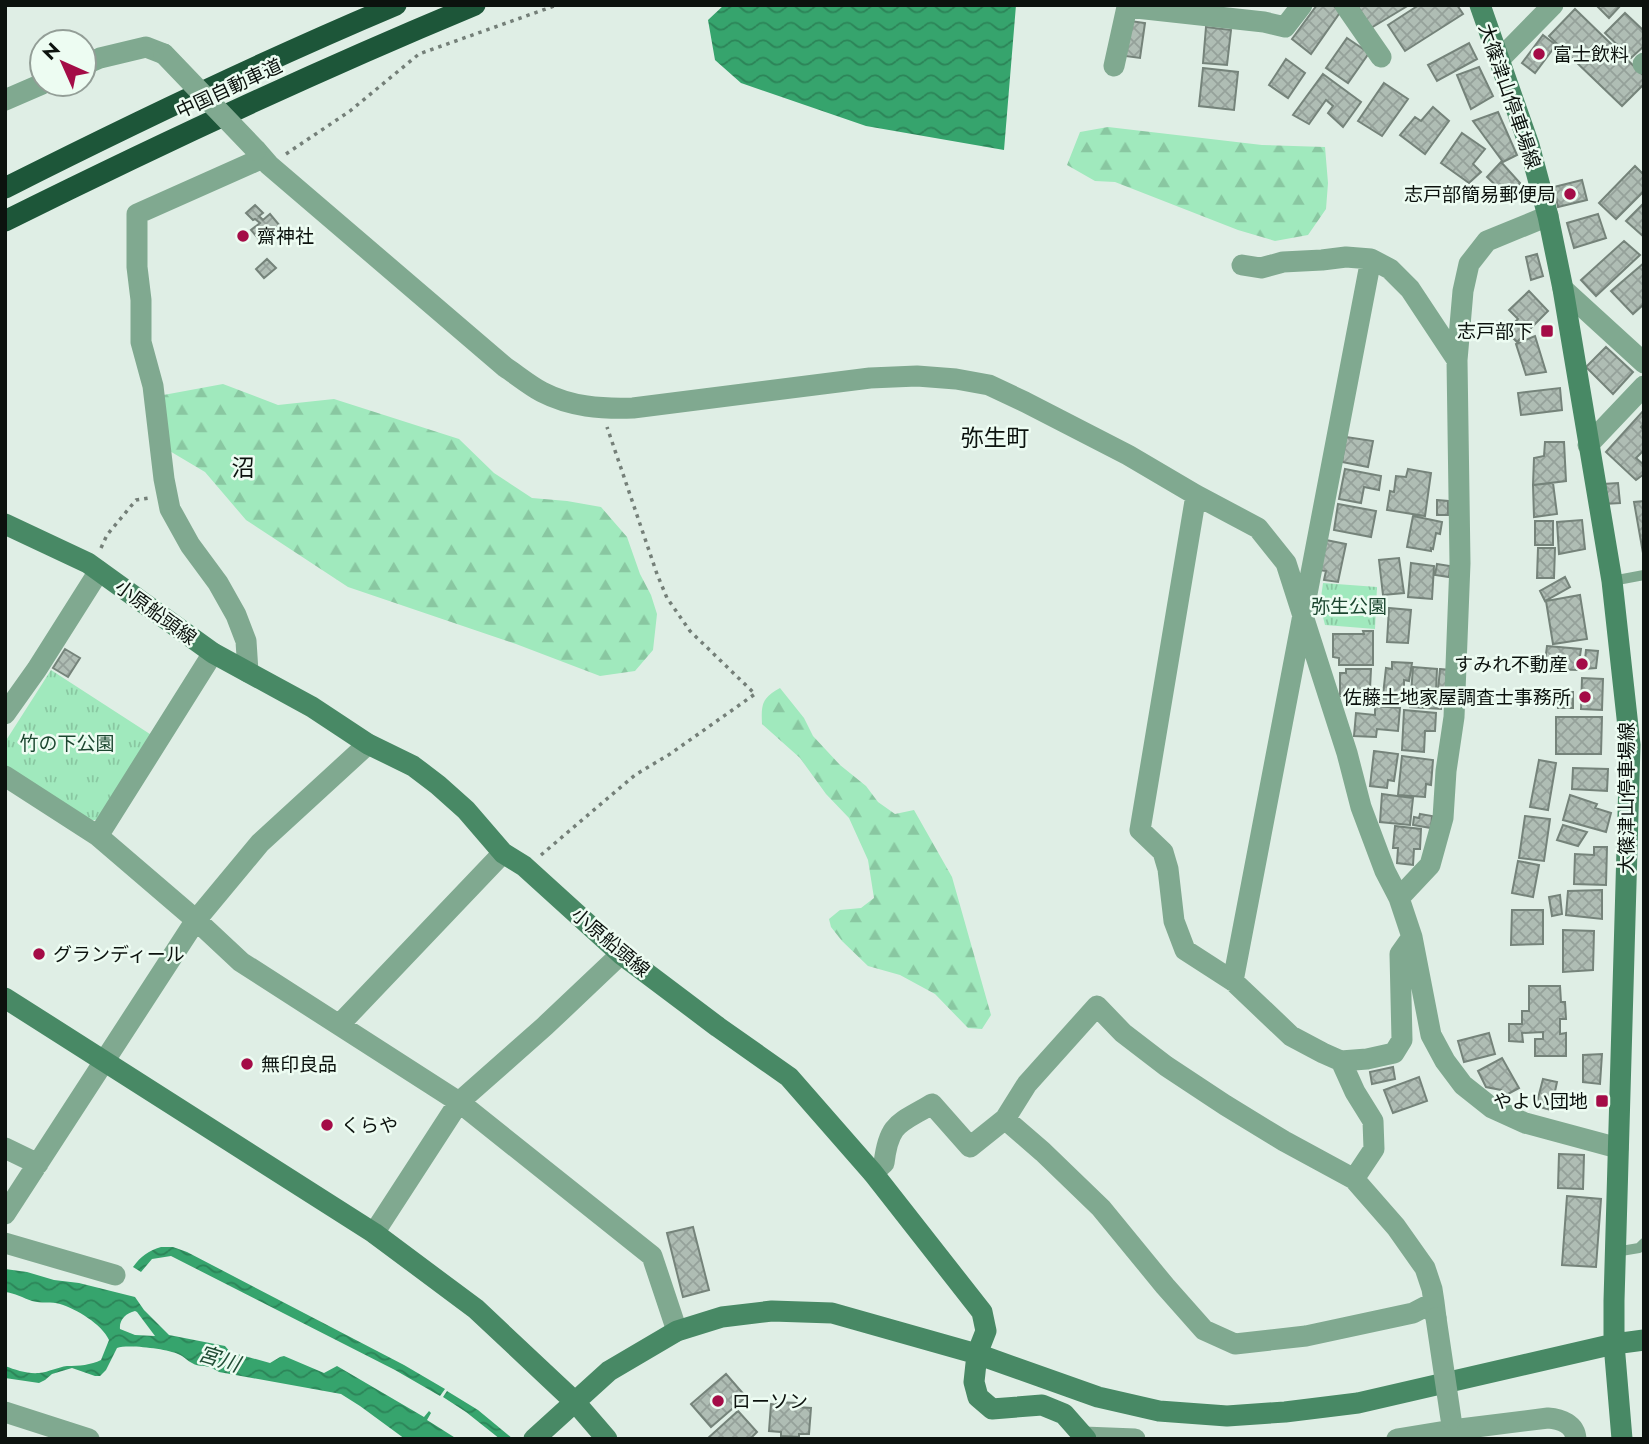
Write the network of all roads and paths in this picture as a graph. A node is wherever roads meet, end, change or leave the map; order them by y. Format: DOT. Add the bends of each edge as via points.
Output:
graph roads {
  1 [pos="397,5"];
  2 [pos="475,5"];
  3 [pos="557,5"];
  4 [pos="1302,5"];
  5 [pos="1345,5"];
  6 [pos="1480,5"];
  7 [pos="1553,5"];
  8 [pos="1381,57"];
  9 [pos="98,59"];
  10 [pos="1499,60"];
  11 [pos="1114,66"];
  12 [pos="28,90"];
  13 [pos="5,100"];
  14 [pos="263,158"];
  15 [pos="5,188"];
  16 [pos="1548,216"];
  17 [pos="5,221"];
  18 [pos="1371,259"];
  19 [pos="1242,265"];
  20 [pos="1563,289"];
  21 [pos="1457,360"];
  22 [pos="1644,363"];
  23 [pos="1644,386"];
  24 [pos="601,409"];
  25 [pos="1588,445"];
  26 [pos="167,494"];
  27 [pos="1196,495"];
  28 [pos="5,524"];
  29 [pos="99,571"];
  30 [pos="1644,575"];
  31 [pos="1612,581"];
  32 [pos="1302,615"];
  33 [pos="213,653"];
  34 [pos="248,672"];
  35 [pos="5,714"];
  36 [pos="1637,743"];
  37 [pos="368,744"];
  38 [pos="5,776"];
  39 [pos="98,836"];
  40 [pos="503,853"];
  41 [pos="523,866"];
  42 [pos="1399,898"];
  43 [pos="196,920"];
  44 [pos="1412,937"];
  45 [pos="621,954"];
  46 [pos="1233,981"];
  47 [pos="5,998"];
  48 [pos="339,1025"];
  49 [pos="104,1061"];
  50 [pos="1341,1061"];
  51 [pos="459,1102"];
  52 [pos="1005,1119"];
  53 [pos="5,1148"];
  54 [pos="1618,1148"];
  55 [pos="38,1164"];
  56 [pos="873,1173"];
  57 [pos="1354,1179"];
  58 [pos="5,1214"];
  59 [pos="374,1233"];
  60 [pos="5,1243"];
  61 [pos="1644,1243"];
  62 [pos="1615,1252"];
  63 [pos="114,1275"];
  64 [pos="1435,1310"];
  65 [pos="677,1331"];
  66 [pos="1644,1340"];
  67 [pos="1614,1344"];
  68 [pos="977,1354"];
  69 [pos="575,1402"];
  70 [pos="5,1412"];
  71 [pos="1452,1424"];
  72 [pos="1085,1438"];
  73 [pos="89,1439"];
  74 [pos="534,1439"];
  75 [pos="607,1439"];
  76 [pos="1135,1439"];
  77 [pos="1397,1439"];
  78 [pos="1576,1439"];
  79 [pos="1622,1439"];
  1 -- 15 [label="highway, 中国自動車道" via="234,76"];
  2 -- 17 [label="highway, 中国自動車道" via="248,103"];
  3 -- 14 [label="path" via="419,54 350,111"];
  4 -- 11 [label="street" via="1285,27 1127,7"];
  5 -- 8 [label="street"];
  6 -- 10 [label="main road, 大篠津山停車場線"];
  7 -- 10 [label="street"];
  9 -- 14 [label="street, bridge" via="146,47 164,54"];
  10 -- 16 [label="main road, 大篠津山停車場線"];
  12 -- 13 [label="street"];
  14 -- 24 [label="street" via="505,367 541,391"];
  14 -- 26 [label="street" via="138,214 141,342 153,386"];
  16 -- 20 [label="main road, 大篠津山停車場線"];
  16 -- 21 [label="street" via="1487,242 1469,264"];
  18 -- 19 [label="street" via="1283,262 1261,268"];
  18 -- 21 [label="street" via="1391,269 1410,289"];
  18 -- 32 [label="street"];
  20 -- 22 [label="street"];
  20 -- 25 [label="main road, 大篠津山停車場線"];
  21 -- 42 [label="street" via="1459,576 1454,717 1443,818 1430,865"];
  23 -- 25 [label="street"];
  24 -- 27 [label="street" via="870,378 956,379 989,386 1025,402"];
  24 -- 41 [label="path" via="667,598 690,631 755,694 635,775"];
  25 -- 31 [label="main road, 大篠津山停車場線"];
  26 -- 29 [label="path" via="135,500 107,535"];
  26 -- 34 [label="street" via="190,545 236,615 246,641"];
  27 -- 32 [label="street" via="1258,528 1286,563"];
  27 -- 46 [label="street" via="1140,830 1163,852 1174,921 1185,950"];
  28 -- 29 [label="main road, 小原船頭線"];
  29 -- 33 [label="main road, 小原船頭線"];
  29 -- 35 [label="street"];
  30 -- 31 [label="lane"];
  31 -- 36 [label="main road, 大篠津山停車場線"];
  32 -- 42 [label="street" via="1361,807"];
  32 -- 46 [label="street"];
  33 -- 34 [label="main road, 小原船頭線"];
  33 -- 39 [label="street"];
  34 -- 37 [label="main road, 小原船頭線" via="312,706"];
  36 -- 54 [label="main road, 大篠津山停車場線"];
  37 -- 40 [label="main road, 小原船頭線" via="413,766 438,785"];
  37 -- 43 [label="street" via="260,843"];
  38 -- 39 [label="street"];
  39 -- 43 [label="street"];
  40 -- 41 [label="main road, 小原船頭線"];
  40 -- 48 [label="street"];
  41 -- 45 [label="main road, 小原船頭線"];
  42 -- 44 [label="street"];
  43 -- 48 [label="street" via="241,962"];
  43 -- 49 [label="street"];
  44 -- 50 [label="street" via="1400,954 1402,1040 1394,1053"];
  44 -- 54 [label="street" via="1431,1035 1463,1085 1492,1108 1525,1123"];
  45 -- 51 [label="street"];
  45 -- 56 [label="main road, 小原船頭線" via="789,1077"];
  46 -- 50 [label="street" via="1291,1036"];
  47 -- 49 [label="main road"];
  48 -- 51 [label="street"];
  49 -- 55 [label="street"];
  49 -- 59 [label="main road"];
  50 -- 57 [label="street" via="1373,1121 1374,1149"];
  51 -- 59 [label="street"];
  51 -- 65 [label="street" via="652,1256"];
  52 -- 56 [label="street" via="970,1147 932,1104 895,1126 884,1163"];
  52 -- 57 [label="street" via="1027,1084 1097,1006 1123,1033 1215,1099"];
  52 -- 64 [label="street" via="1101,1208 1204,1331 1236,1344 1306,1336"];
  53 -- 55 [label="street"];
  54 -- 62 [label="main road, 大篠津山停車場線"];
  55 -- 58 [label="street"];
  56 -- 68 [label="main road, 小原船頭線" via="982,1312 986,1331"];
  57 -- 64 [label="street" via="1425,1268"];
  59 -- 69 [label="main road" via="476,1309"];
  60 -- 63 [label="street"];
  61 -- 62 [label="lane"];
  62 -- 67 [label="main road, 大篠津山停車場線"];
  64 -- 71 [label="street, bridge"];
  65 -- 68 [label="main road" via="722,1317 772,1311 832,1314"];
  65 -- 69 [label="main road" via="609,1371"];
  66 -- 67 [label="main road"];
  67 -- 68 [label="main road" via="1358,1403 1227,1416 1159,1411 1098,1396"];
  67 -- 79 [label="main road, 大篠津山停車場線"];
  68 -- 72 [label="main road, 小原船頭線" via="974,1382 978,1397 992,1409 1042,1405 1064,1414"];
  69 -- 74 [label="main road"];
  69 -- 75 [label="main road"];
  70 -- 73 [label="street"];
  71 -- 77 [label="street"];
  71 -- 78 [label="street" via="1561,1419"];
  72 -- 76 [label="street"];
}
